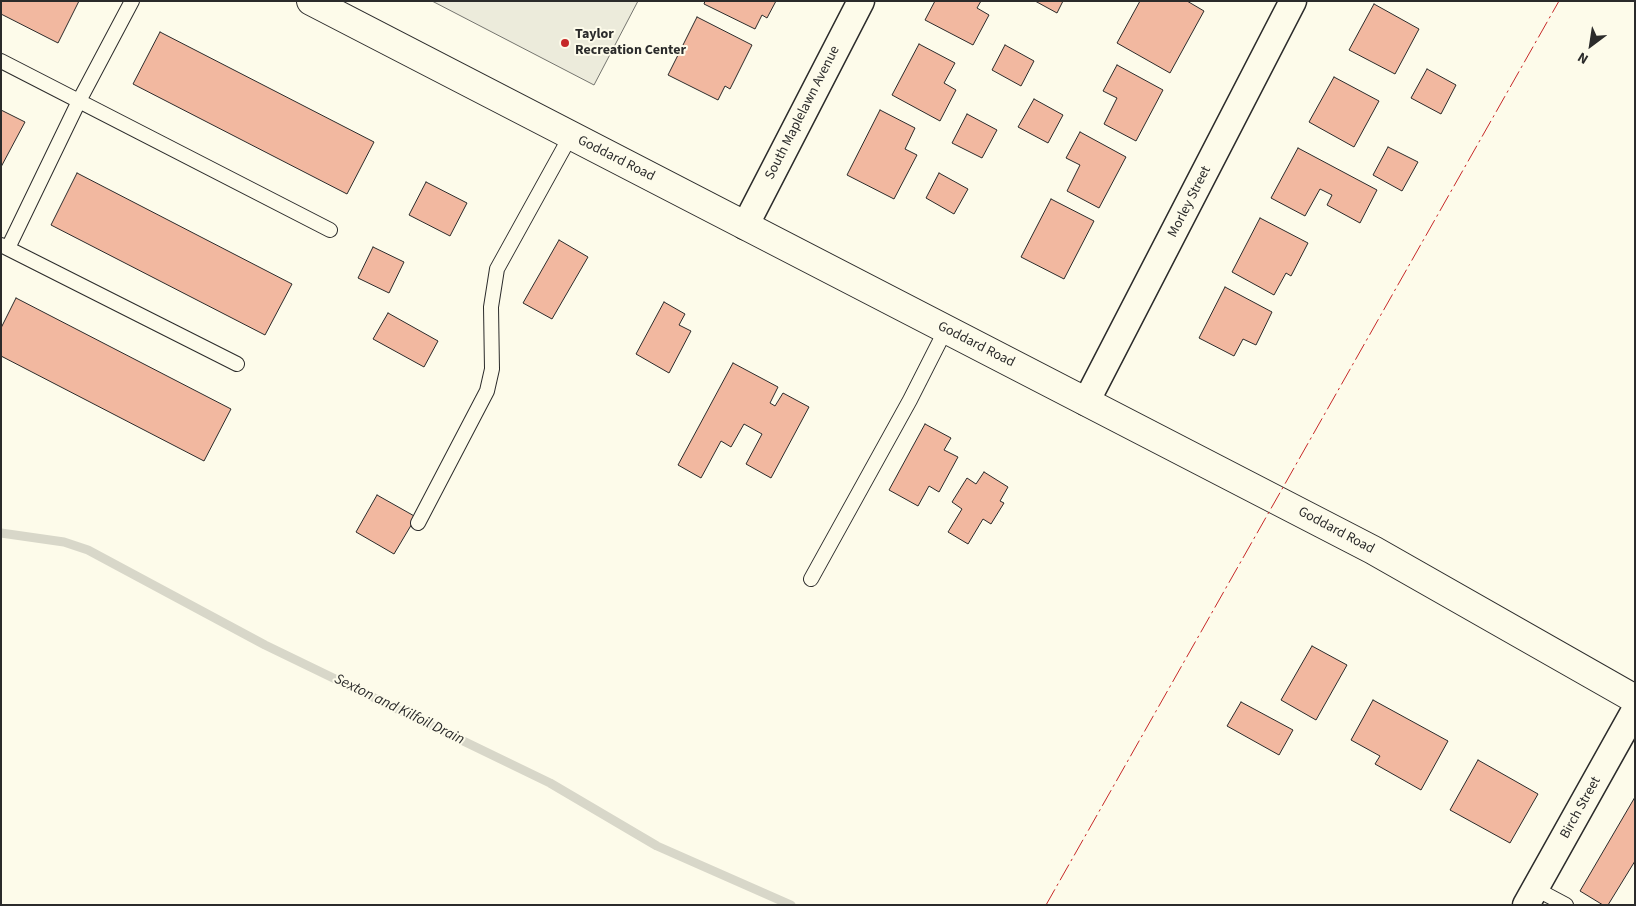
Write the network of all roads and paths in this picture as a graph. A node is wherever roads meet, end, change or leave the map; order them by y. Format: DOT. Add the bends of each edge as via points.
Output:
graph roads {
  1 [pos="132,1"];
  2 [pos="312,1"];
  3 [pos="861,1"];
  4 [pos="1293,1"];
  5 [pos="1,61"];
  6 [pos="79,101"];
  7 [pos="571,135"];
  8 [pos="745,226"];
  9 [pos="330,230"];
  10 [pos="4,246"];
  11 [pos="946,329"];
  12 [pos="237,364"];
  13 [pos="1086,402"];
  14 [pos="418,523"];
  15 [pos="811,579"];
  16 [pos="1635,699"];
  17 [pos="1635,710"];
  18 [pos="1531,897"];
  19 [pos="1566,905"];
  1 -- 6 [label="lane"];
  2 -- 7 [label="main road, Goddard Road"];
  3 -- 8 [label="street, South Maplelawn Avenue"];
  4 -- 13 [label="street, Morley Street"];
  5 -- 6 [label="lane"];
  6 -- 9 [label="lane"];
  6 -- 10 [label="lane"];
  7 -- 8 [label="main road, Goddard Road"];
  7 -- 14 [label="lane" via="497,269 491,306 492,368 487,390"];
  8 -- 11 [label="main road, Goddard Road"];
  10 -- 12 [label="lane"];
  11 -- 13 [label="main road, Goddard Road"];
  11 -- 15 [label="lane"];
  13 -- 16 [label="main road, Goddard Road" via="1373,550"];
  17 -- 18 [label="street, Birch Street"];
  18 -- 19 [label="lane"];
}
